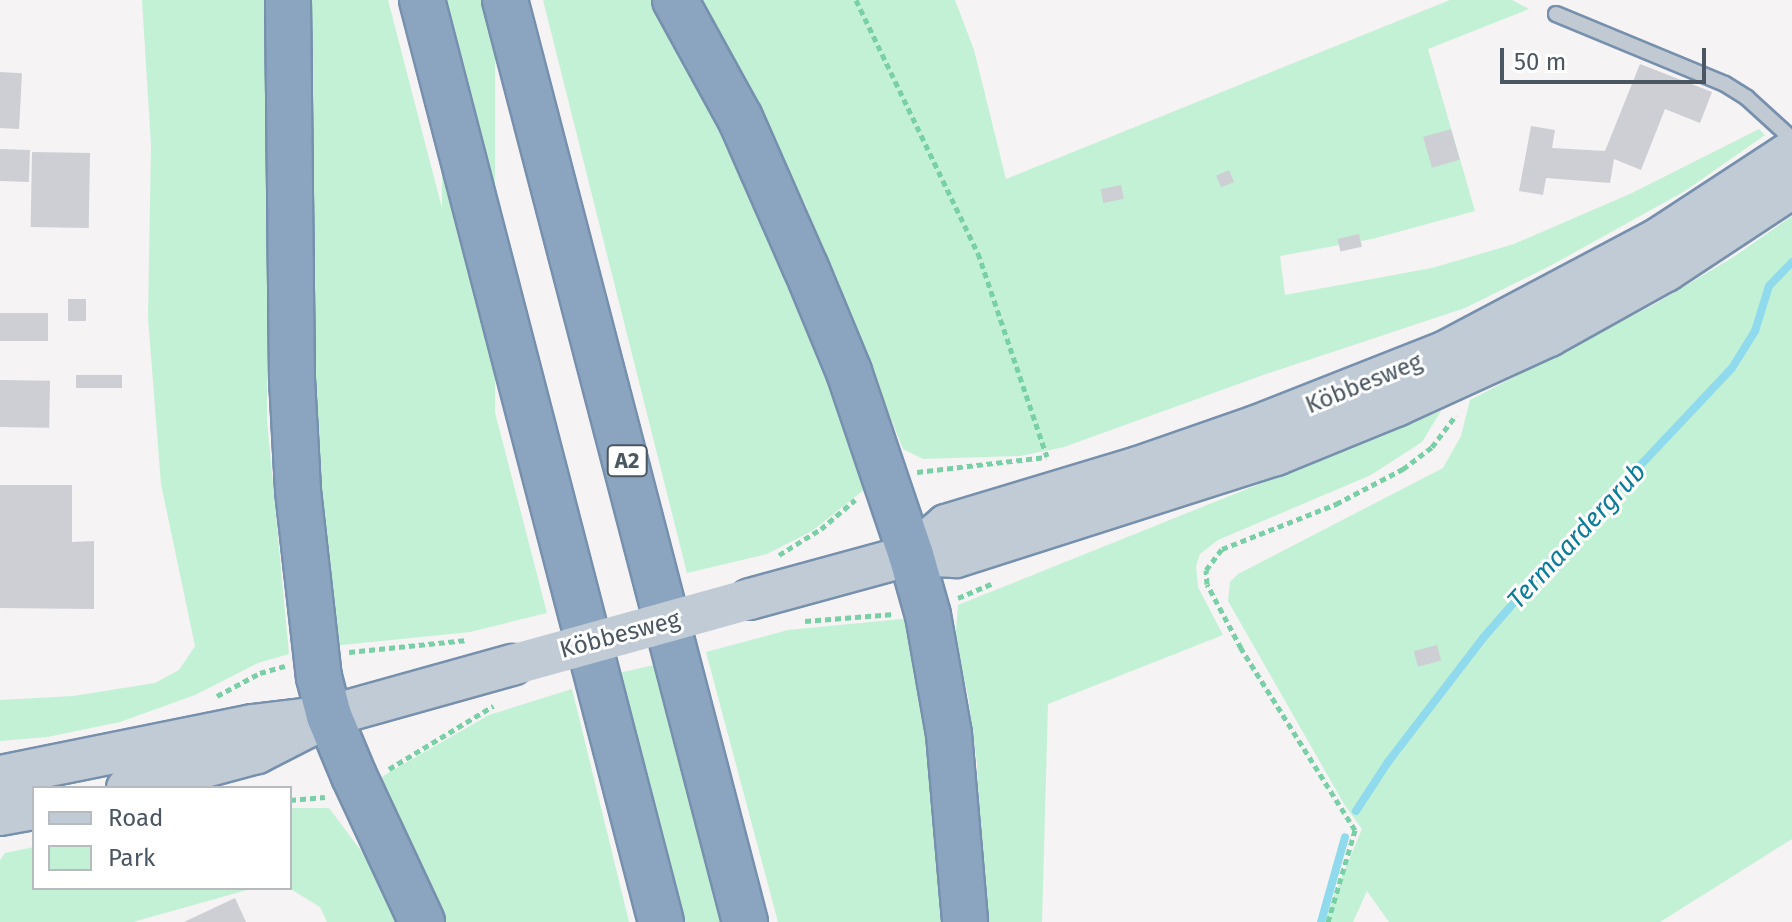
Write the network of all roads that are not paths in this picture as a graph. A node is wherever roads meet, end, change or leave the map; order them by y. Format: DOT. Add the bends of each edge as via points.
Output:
graph roads {
  1 [pos="288,0"];
  2 [pos="422,0"];
  3 [pos="505,0"];
  4 [pos="675,0"];
  5 [pos="1556,14"];
  6 [pos="1792,139"];
  7 [pos="1792,151"];
  8 [pos="1792,188"];
  9 [pos="1453,379"];
  10 [pos="911,555"];
  11 [pos="329,716"];
  12 [pos="0,776"];
  13 [pos="134,786"];
  14 [pos="32,809"];
  15 [pos="0,815"];
  16 [pos="422,922"];
  17 [pos="661,922"];
  18 [pos="745,922"];
  19 [pos="965,922"];
  1 -- 11 [label="highway" via="298,491 316,659"];
  2 -- 17 [label="highway"];
  3 -- 18 [label="highway, A2"];
  4 -- 10 [label="highway" via="740,118 806,268 849,372"];
  5 -- 6 [label="lane" via="1725,84"];
  7 -- 9 [label="main road, Köbbesweg"];
  8 -- 9 [label="main road, Köbbesweg" via="1618,299"];
  9 -- 10 [label="main road, Köbbesweg" via="1200,482 956,557"];
  10 -- 11 [label="main road, Köbbesweg, bridge" via="750,599 508,683"];
  10 -- 19 [label="highway" via="928,615 949,734"];
  11 -- 12 [label="main road, Köbbesweg" via="252,725"];
  11 -- 13 [label="main road, Köbbesweg" via="257,753"];
  11 -- 16 [label="highway"];
  14 -- 15 [label="main road"];
}
